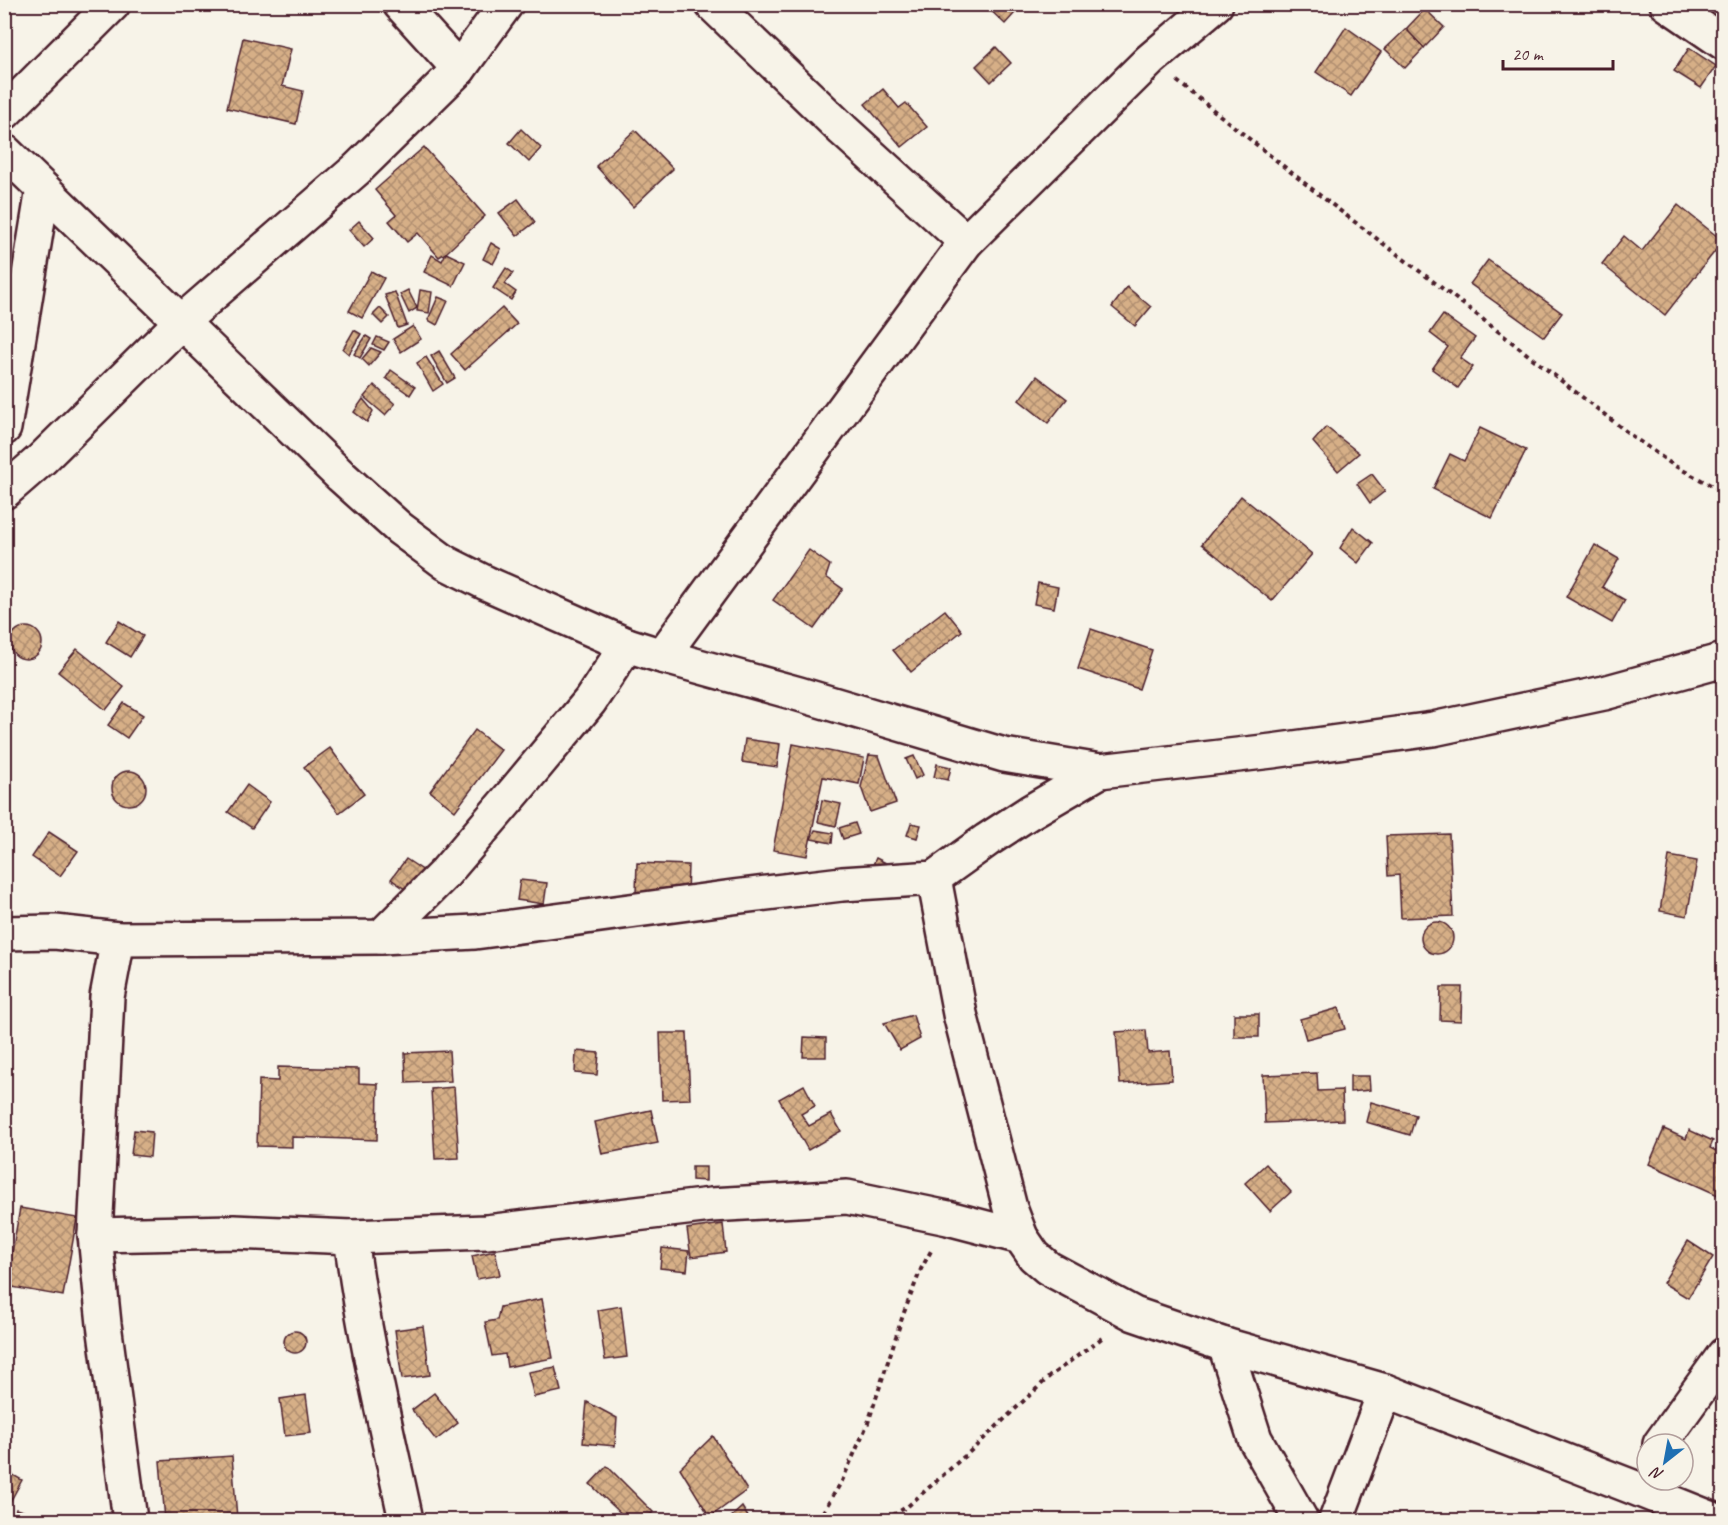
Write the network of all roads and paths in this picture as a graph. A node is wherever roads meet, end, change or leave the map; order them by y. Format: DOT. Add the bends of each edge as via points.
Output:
graph roads {
  1 [pos="113,4"];
  2 [pos="400,4"];
  3 [pos="506,4"];
  4 [pos="712,4"];
  5 [pos="1216,4"];
  6 [pos="1676,7"];
  7 [pos="1724,43"];
  8 [pos="1150,60"];
  9 [pos="459,69"];
  10 [pos="4,113"];
  11 [pos="4,151"];
  12 [pos="43,189"];
  13 [pos="966,242"];
  14 [pos="182,321"];
  15 [pos="4,428"];
  16 [pos="4,492"];
  17 [pos="1724,492"];
  18 [pos="627,645"];
  19 [pos="662,656"];
  20 [pos="1724,660"];
  21 [pos="1100,771"];
  22 [pos="934,878"];
  23 [pos="4,933"];
  24 [pos="381,937"];
  25 [pos="118,939"];
  26 [pos="948,1218"];
  27 [pos="95,1235"];
  28 [pos="351,1237"];
  29 [pos="1021,1237"];
  30 [pos="1134,1314"];
  31 [pos="1225,1345"];
  32 [pos="1724,1355"];
  33 [pos="1384,1391"];
  34 [pos="1668,1432"];
  35 [pos="1635,1473"];
  36 [pos="1667,1492"];
  37 [pos="130,1521"];
  38 [pos="406,1521"];
  39 [pos="818,1521"];
  40 [pos="885,1521"];
  41 [pos="1301,1521"];
  42 [pos="1336,1521"];
  43 [pos="1715,1521"];
  1 -- 10 [label="street"];
  2 -- 9 [label="street"];
  3 -- 9 [label="street"];
  4 -- 13 [label="street"];
  5 -- 8 [label="street"];
  6 -- 7 [label="street"];
  8 -- 13 [label="street"];
  8 -- 17 [label="path" via="1632,436 1673,465"];
  9 -- 14 [label="street" via="357,169"];
  11 -- 12 [label="street"];
  12 -- 14 [label="street"];
  12 -- 15 [label="street"];
  13 -- 19 [label="street"];
  14 -- 16 [label="street"];
  14 -- 18 [label="street" via="341,476 447,564"];
  18 -- 19 [label="street"];
  18 -- 24 [label="street" via="590,701 516,790 446,873"];
  19 -- 21 [label="street" via="1004,755"];
  20 -- 21 [label="street" via="1604,693 1433,729"];
  21 -- 22 [label="street" via="1030,812"];
  22 -- 24 [label="street" via="842,884 475,932"];
  22 -- 29 [label="street" via="960,1014"];
  23 -- 25 [label="street" via="55,932"];
  24 -- 25 [label="street"];
  25 -- 27 [label="street" via="107,998"];
  26 -- 28 [label="street" via="847,1197 711,1205 486,1232"];
  26 -- 29 [label="street"];
  26 -- 39 [label="path" via="921,1269 903,1315 868,1423 842,1481"];
  27 -- 28 [label="street" via="234,1232"];
  27 -- 37 [label="street"];
  28 -- 38 [label="street" via="358,1291"];
  29 -- 30 [label="street" via="1048,1268"];
  30 -- 31 [label="street"];
  30 -- 40 [label="path" via="1050,1376 908,1506"];
  31 -- 33 [label="street"];
  31 -- 41 [label="street" via="1255,1439"];
  32 -- 34 [label="street"];
  33 -- 35 [label="street"];
  33 -- 42 [label="street"];
  36 -- 43 [label="street"];
}
